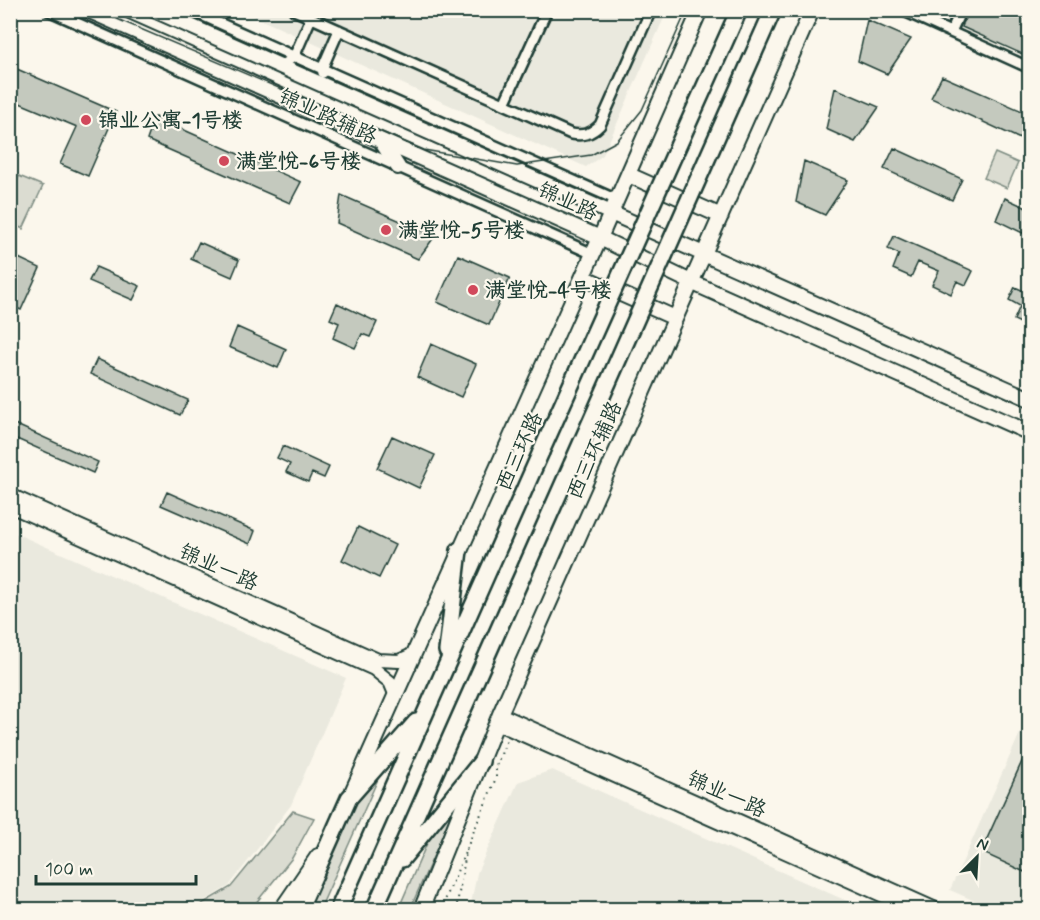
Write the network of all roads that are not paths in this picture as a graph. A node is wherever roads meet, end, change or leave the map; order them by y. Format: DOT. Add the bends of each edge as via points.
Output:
graph roads {
  1 [pos="48,10"];
  2 [pos="88,10"];
  3 [pos="154,10"];
  4 [pos="190,10"];
  5 [pos="294,10"];
  6 [pos="547,10"];
  7 [pos="651,10"];
  8 [pos="700,10"];
  9 [pos="739,10"];
  10 [pos="773,10"];
  11 [pos="813,10"];
  12 [pos="902,10"];
  13 [pos="961,10"];
  14 [pos="311,18"];
  15 [pos="339,30"];
  16 [pos="951,32"];
  17 [pos="294,57"];
  18 [pos="280,66"];
  19 [pos="1029,68"];
  20 [pos="322,69"];
  21 [pos="326,87"];
  22 [pos="504,104"];
  23 [pos="381,141"];
  24 [pos="398,167"];
  25 [pos="629,174"];
  26 [pos="617,200"];
  27 [pos="611,214"];
  28 [pos="721,216"];
  29 [pos="600,238"];
  30 [pos="593,254"];
  31 [pos="704,254"];
  32 [pos="583,277"];
  33 [pos="691,282"];
  34 [pos="675,318"];
  35 [pos="1029,399"];
  36 [pos="1029,433"];
  37 [pos="10,495"];
  38 [pos="10,506"];
  39 [pos="459,550"];
  40 [pos="412,655"];
  41 [pos="445,668"];
  42 [pos="395,694"];
  43 [pos="426,710"];
  44 [pos="498,719"];
  45 [pos="481,762"];
  46 [pos="349,798"];
  47 [pos="333,834"];
  48 [pos="389,875"];
  49 [pos="281,909"];
  50 [pos="299,909"];
  51 [pos="338,909"];
  52 [pos="374,909"];
  53 [pos="421,909"];
  54 [pos="915,909"];
  55 [pos="938,909"];
  1 -- 24 [label="street, 锦业路辅路"];
  2 -- 23 [label="main road, 锦业路"];
  3 -- 18 [label="main road, 锦业路"];
  4 -- 17 [label="street, 锦业路辅路"];
  5 -- 14 [label="street"];
  6 -- 22 [label="street"];
  7 -- 22 [label="street" via="594,131 582,136 572,134"];
  8 -- 25 [label="main road"];
  9 -- 41 [label="highway, 西三环路, bridge"];
  10 -- 48 [label="highway, bridge"];
  11 -- 28 [label="main road, 西三环辅路"];
  12 -- 16 [label="street"];
  13 -- 16 [label="street"];
  14 -- 15 [label="street"];
  14 -- 17 [label="street"];
  15 -- 20 [label="street"];
  15 -- 22 [label="street"];
  16 -- 19 [label="street"];
  17 -- 18 [label="street"];
  17 -- 20 [label="street, 锦业路辅路"];
  18 -- 21 [label="main road, 锦业路"];
  20 -- 21 [label="street"];
  20 -- 26 [label="street, 锦业路辅路"];
  21 -- 27 [label="main road, 锦业路"];
  23 -- 24 [label="main road"];
  23 -- 29 [label="main road, 锦业路"];
  24 -- 30 [label="street, 锦业路辅路"];
  25 -- 26 [label="main road"];
  25 -- 28 [label="main road"];
  26 -- 27 [label="main road"];
  27 -- 29 [label="main road"];
  27 -- 31 [label="main road, 锦业路"];
  28 -- 31 [label="main road, 西三环辅路"];
  29 -- 30 [label="main road"];
  29 -- 33 [label="main road, 锦业路"];
  30 -- 32 [label="main road"];
  31 -- 33 [label="main road, 西三环辅路"];
  31 -- 35 [label="main road, 锦业路"];
  32 -- 34 [label="main road"];
  32 -- 39 [label="main road"];
  33 -- 34 [label="main road, 西三环辅路"];
  33 -- 36 [label="main road, 锦业路"];
  34 -- 44 [label="main road, 西三环辅路"];
  37 -- 40 [label="street, 锦业一路" via="378,660 399,661"];
  38 -- 42 [label="street, 锦业一路" via="374,669 390,682"];
  39 -- 40 [label="main road"];
  39 -- 41 [label="highway"];
  40 -- 42 [label="main road"];
  41 -- 43 [label="highway, 西三环路"];
  42 -- 46 [label="main road"];
  43 -- 46 [label="highway"];
  43 -- 51 [label="highway, 西三环路"];
  44 -- 45 [label="main road, 西三环辅路"];
  44 -- 54 [label="street, 锦业一路" via="512,730"];
  44 -- 55 [label="street, 锦业一路"];
  45 -- 48 [label="highway"];
  45 -- 53 [label="main road, 西三环辅路"];
  46 -- 47 [label="highway"];
  47 -- 49 [label="main road"];
  47 -- 50 [label="highway"];
  48 -- 52 [label="highway"];
}
